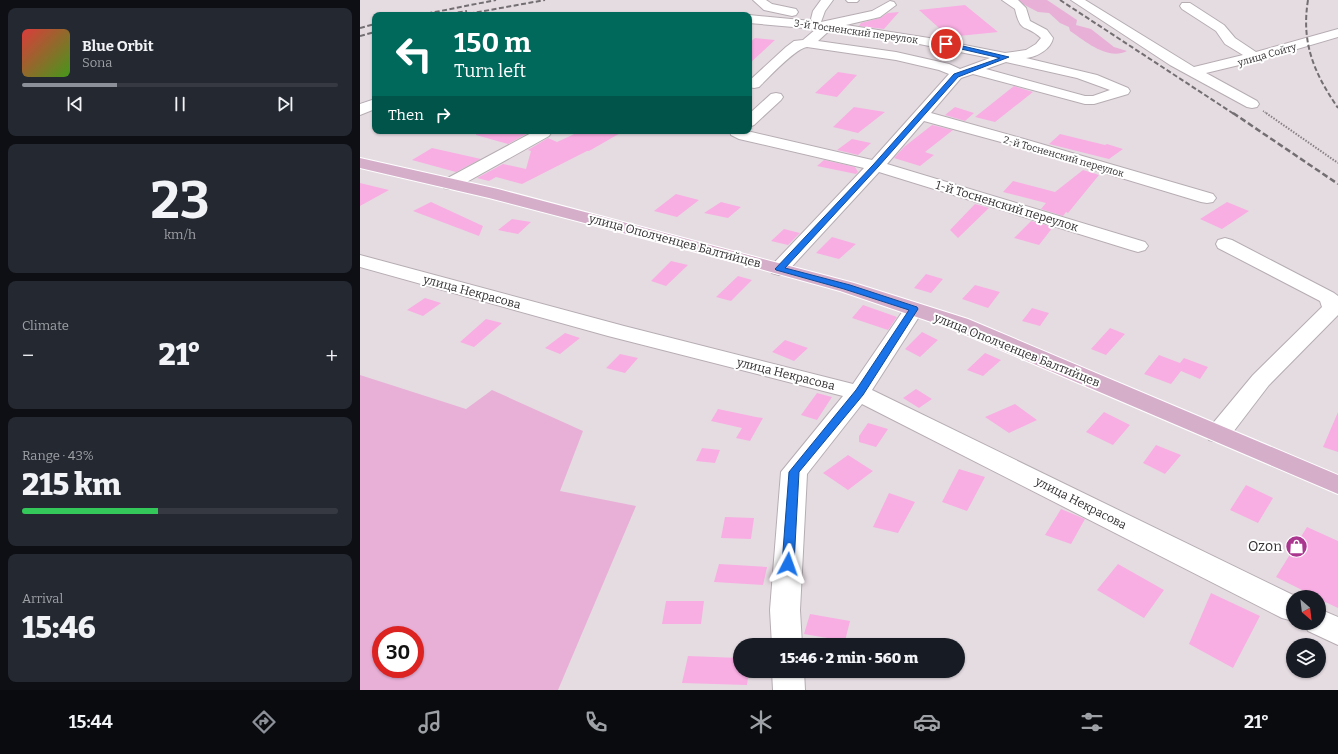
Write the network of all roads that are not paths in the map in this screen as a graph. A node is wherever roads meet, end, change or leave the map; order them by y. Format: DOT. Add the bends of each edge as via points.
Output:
graph roads {
  1 [pos="759,0"];
  2 [pos="827,0"];
  3 [pos="1008,0"];
  4 [pos="1077,0"];
  5 [pos="890,5"];
  6 [pos="1186,6"];
  7 [pos="752,19"];
  8 [pos="822,22"];
  9 [pos="1337,35"];
  10 [pos="807,43"];
  11 [pos="1006,57"];
  12 [pos="1255,57"];
  13 [pos="1195,71"];
  14 [pos="965,72"];
  15 [pos="754,84"];
  16 [pos="776,97"];
  17 [pos="372,104"];
  18 [pos="1252,104"];
  19 [pos="360,110"];
  20 [pos="920,115"];
  21 [pos="752,119"];
  22 [pos="541,134"];
  23 [pos="740,134"];
  24 [pos="360,163"];
  25 [pos="876,166"];
  26 [pos="450,184"];
  27 [pos="1207,198"];
  28 [pos="1225,244"];
  29 [pos="1138,246"];
  30 [pos="360,261"];
  31 [pos="779,269"];
  32 [pos="914,309"];
  33 [pos="859,392"];
  34 [pos="1218,434"];
  35 [pos="1338,485"];
  36 [pos="1286,606"];
  37 [pos="1326,626"];
  38 [pos="1338,632"];
  39 [pos="787,638"];
  40 [pos="788,678"];
  41 [pos="788,690"];
  1 -- 8 [label="street" via="768,7"];
  2 -- 8 [label="street" via="819,11"];
  3 -- 11 [label="street" via="1022,10 1024,22 1048,38 1041,47 1029,54"];
  4 -- 13 [label="street" via="1175,62"];
  5 -- 8 [label="street" via="876,14"];
  6 -- 12 [label="street" via="1220,28 1230,41"];
  7 -- 8 [label="street, 3-й Тосненский переулок"];
  8 -- 10 [label="street"];
  8 -- 11 [label="street, 3-й Тосненский переулок"];
  9 -- 12 [label="street, улица Сойту"];
  10 -- 14 [label="street" via="896,56"];
  10 -- 15 [label="street" via="799,44 791,50"];
  11 -- 14 [label="street"];
  11 -- 14 [label="street, 3-й Тосненский переулок" via="1099,80 1123,91 1094,100 1085,100"];
  12 -- 13 [label="street, улица Сойту"];
  13 -- 18 [label="street"];
  14 -- 20 [label="street" via="956,75"];
  16 -- 21 [label="street"];
  17 -- 19 [label="street"];
  20 -- 25 [label="street"];
  20 -- 27 [label="street, 2-й Тосненский переулок"];
  22 -- 26 [label="street"];
  23 -- 25 [label="street, 1-й Тосненский переулок"];
  24 -- 26 [label="main road, улица Ополченцев Балтийцев"];
  25 -- 29 [label="street, 1-й Тосненский переулок"];
  25 -- 31 [label="street"];
  26 -- 31 [label="main road, улица Ополченцев Балтийцев"];
  28 -- 34 [label="street" via="1327,296 1332,301 1333,308 1260,380"];
  30 -- 33 [label="street, улица Некрасова" via="616,331"];
  31 -- 32 [label="main road, улица Ополченцев Балтийцев" via="847,287"];
  32 -- 33 [label="street"];
  32 -- 34 [label="main road, улица Ополченцев Балтийцев" via="960,324"];
  33 -- 36 [label="street, улица Некрасова"];
  33 -- 39 [label="street" via="794,472 785,610"];
  34 -- 35 [label="main road, улица Ополченцев Балтийцев"];
  37 -- 38 [label="street"];
  40 -- 41 [label="street"];
}
